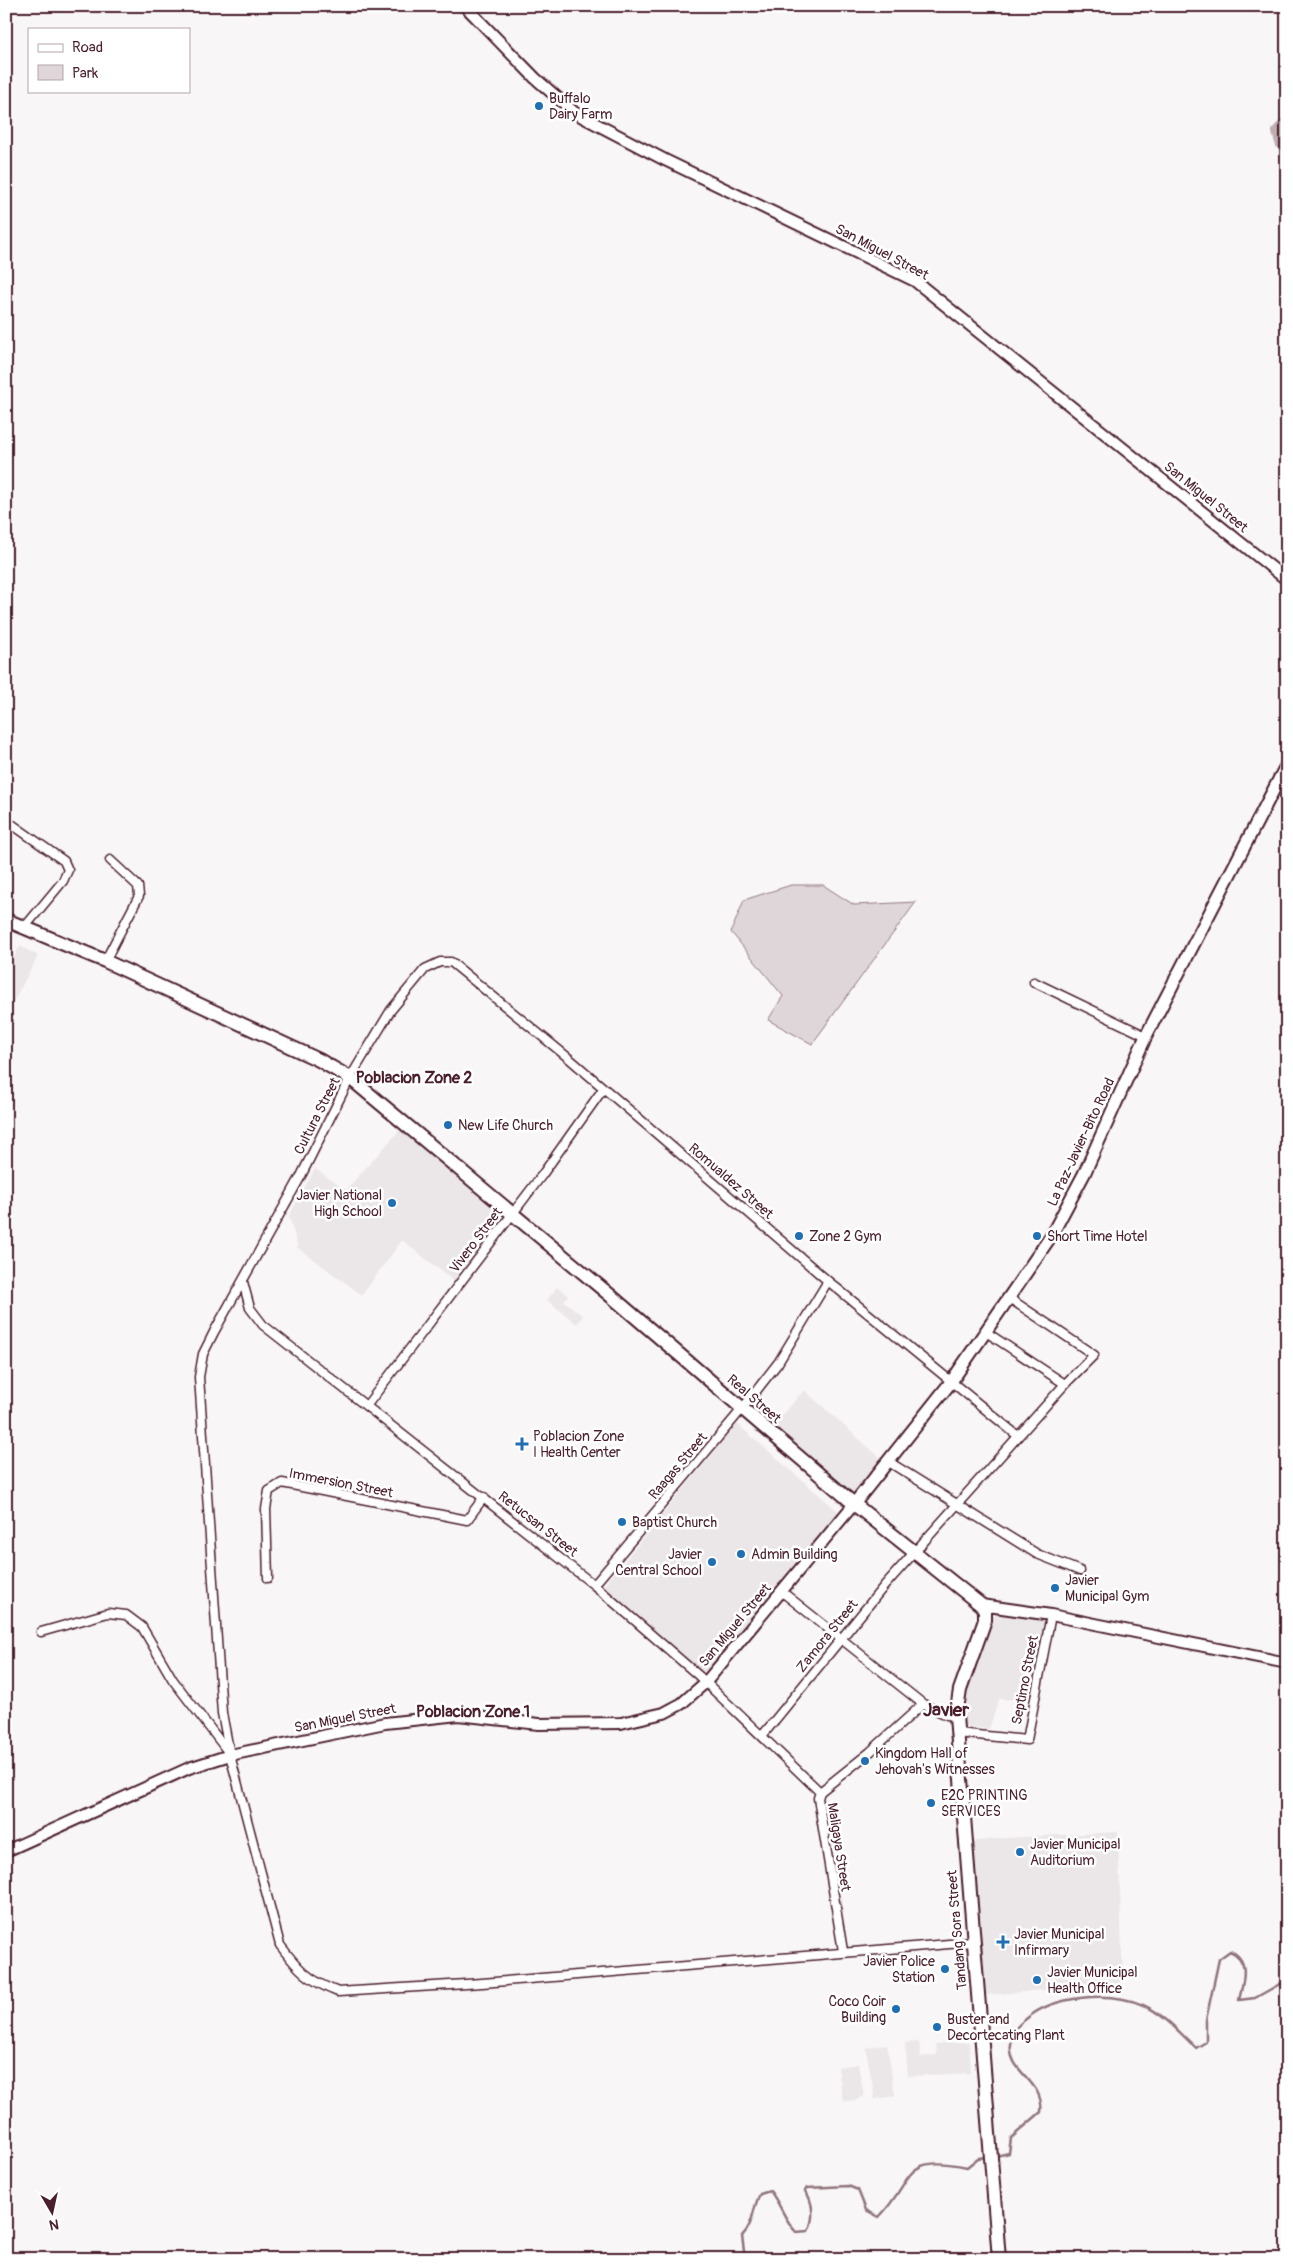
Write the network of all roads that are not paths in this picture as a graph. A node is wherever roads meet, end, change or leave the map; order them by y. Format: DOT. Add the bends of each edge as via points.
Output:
graph roads {
  1 [pos="465,6"];
  2 [pos="1287,580"];
  3 [pos="1287,764"];
  4 [pos="13,824"];
  5 [pos="110,860"];
  6 [pos="6,920"];
  7 [pos="24,928"];
  8 [pos="105,962"];
  9 [pos="425,969"];
  10 [pos="1034,982"];
  11 [pos="1146,1036"];
  12 [pos="350,1078"];
  13 [pos="603,1089"];
  14 [pos="512,1212"];
  15 [pos="828,1281"];
  16 [pos="243,1282"];
  17 [pos="1009,1298"];
  18 [pos="986,1332"];
  19 [pos="951,1382"];
  20 [pos="1064,1384"];
  21 [pos="367,1405"];
  22 [pos="742,1409"];
  23 [pos="1018,1436"];
  24 [pos="889,1462"];
  25 [pos="484,1497"];
  26 [pos="854,1504"];
  27 [pos="958,1505"];
  28 [pos="913,1553"];
  29 [pos="1080,1571"];
  30 [pos="268,1578"];
  31 [pos="594,1585"];
  32 [pos="782,1591"];
  33 [pos="981,1605"];
  34 [pos="1051,1615"];
  35 [pos="41,1632"];
  36 [pos="841,1638"];
  37 [pos="1287,1663"];
  38 [pos="706,1682"];
  39 [pos="922,1704"];
  40 [pos="956,1716"];
  41 [pos="957,1733"];
  42 [pos="762,1736"];
  43 [pos="230,1755"];
  44 [pos="820,1792"];
  45 [pos="6,1851"];
  46 [pos="973,1942"];
  47 [pos="843,1951"];
  48 [pos="999,2259"];
  1 -- 2 [label="street, San Miguel Street" via="574,113 915,282"];
  3 -- 11 [label="main road, La Paz-Javier-Bito Road"];
  4 -- 7 [label="street" via="64,861 68,870 64,881"];
  5 -- 8 [label="street" via="138,886 139,896"];
  6 -- 7 [label="main road, Real Street"];
  7 -- 8 [label="main road, Real Street"];
  8 -- 12 [label="main road, Real Street" via="319,1060"];
  9 -- 12 [label="street, Cultura Street" via="391,1010"];
  9 -- 13 [label="street, Romualdez Street" via="440,962 451,962 461,968"];
  10 -- 11 [label="street"];
  11 -- 17 [label="main road, La Paz-Javier-Bito Road" via="1061,1219"];
  12 -- 14 [label="main road, Real Street"];
  12 -- 16 [label="street, Cultura Street"];
  13 -- 14 [label="street, Vivero Street"];
  13 -- 15 [label="street, Romualdez Street"];
  14 -- 21 [label="street, Vivero Street"];
  14 -- 22 [label="main road, Real Street"];
  15 -- 19 [label="street, Romualdez Street"];
  15 -- 22 [label="street, Raagas Street" via="778,1362"];
  16 -- 21 [label="street, Retucsan Street" via="250,1308 263,1325"];
  16 -- 43 [label="street, Cultura Street" via="204,1354 198,1377 222,1712"];
  17 -- 18 [label="main road, La Paz-Javier-Bito Road"];
  17 -- 20 [label="street" via="1094,1355"];
  18 -- 19 [label="main road, La Paz-Javier-Bito Road"];
  18 -- 20 [label="street"];
  19 -- 23 [label="street, Romualdez Street"];
  19 -- 24 [label="main road, La Paz-Javier-Bito Road"];
  20 -- 23 [label="street"];
  21 -- 25 [label="street, Retucsan Street"];
  22 -- 26 [label="main road, Real Street"];
  22 -- 31 [label="street, Raagas Street"];
  23 -- 27 [label="street"];
  24 -- 26 [label="main road, La Paz-Javier-Bito Road"];
  24 -- 27 [label="street"];
  25 -- 30 [label="street, Immersion Street" via="468,1520 282,1483 269,1491 266,1509"];
  25 -- 31 [label="street, Retucsan Street"];
  26 -- 28 [label="main road, Real Street"];
  26 -- 32 [label="street, San Miguel Street"];
  27 -- 28 [label="street, Zamora Street"];
  27 -- 29 [label="street" via="1037,1554"];
  28 -- 33 [label="main road, Real Street"];
  28 -- 36 [label="street, Zamora Street"];
  31 -- 38 [label="street, Retucsan Street"];
  32 -- 36 [label="street"];
  32 -- 38 [label="street, San Miguel Street"];
  33 -- 34 [label="street"];
  33 -- 40 [label="main road, Tandang Sora Street" via="985,1620 960,1690"];
  34 -- 37 [label="street"];
  34 -- 41 [label="street, Septimo Street" via="1026,1740"];
  35 -- 43 [label="street" via="108,1613 126,1615 142,1627 173,1680"];
  36 -- 39 [label="street"];
  36 -- 42 [label="street, Zamora Street"];
  38 -- 42 [label="street, Retucsan Street"];
  38 -- 43 [label="street, San Miguel Street" via="681,1704 645,1720 538,1724 458,1715 385,1723"];
  39 -- 40 [label="street"];
  39 -- 44 [label="street, Maligaya Street"];
  40 -- 41 [label="main road, Tandang Sora Street"];
  41 -- 46 [label="main road, Tandang Sora Street"];
  42 -- 44 [label="street, Retucsan Street"];
  43 -- 45 [label="street, San Miguel Street" via="188,1768"];
  43 -- 47 [label="street, Cultura Street" via="280,1944 298,1969 320,1985 338,1992 482,1983"];
  44 -- 47 [label="street, Maligaya Street" via="818,1798"];
  46 -- 47 [label="street, Cultura Street"];
  46 -- 48 [label="main road, Tandang Sora Street"];
}
